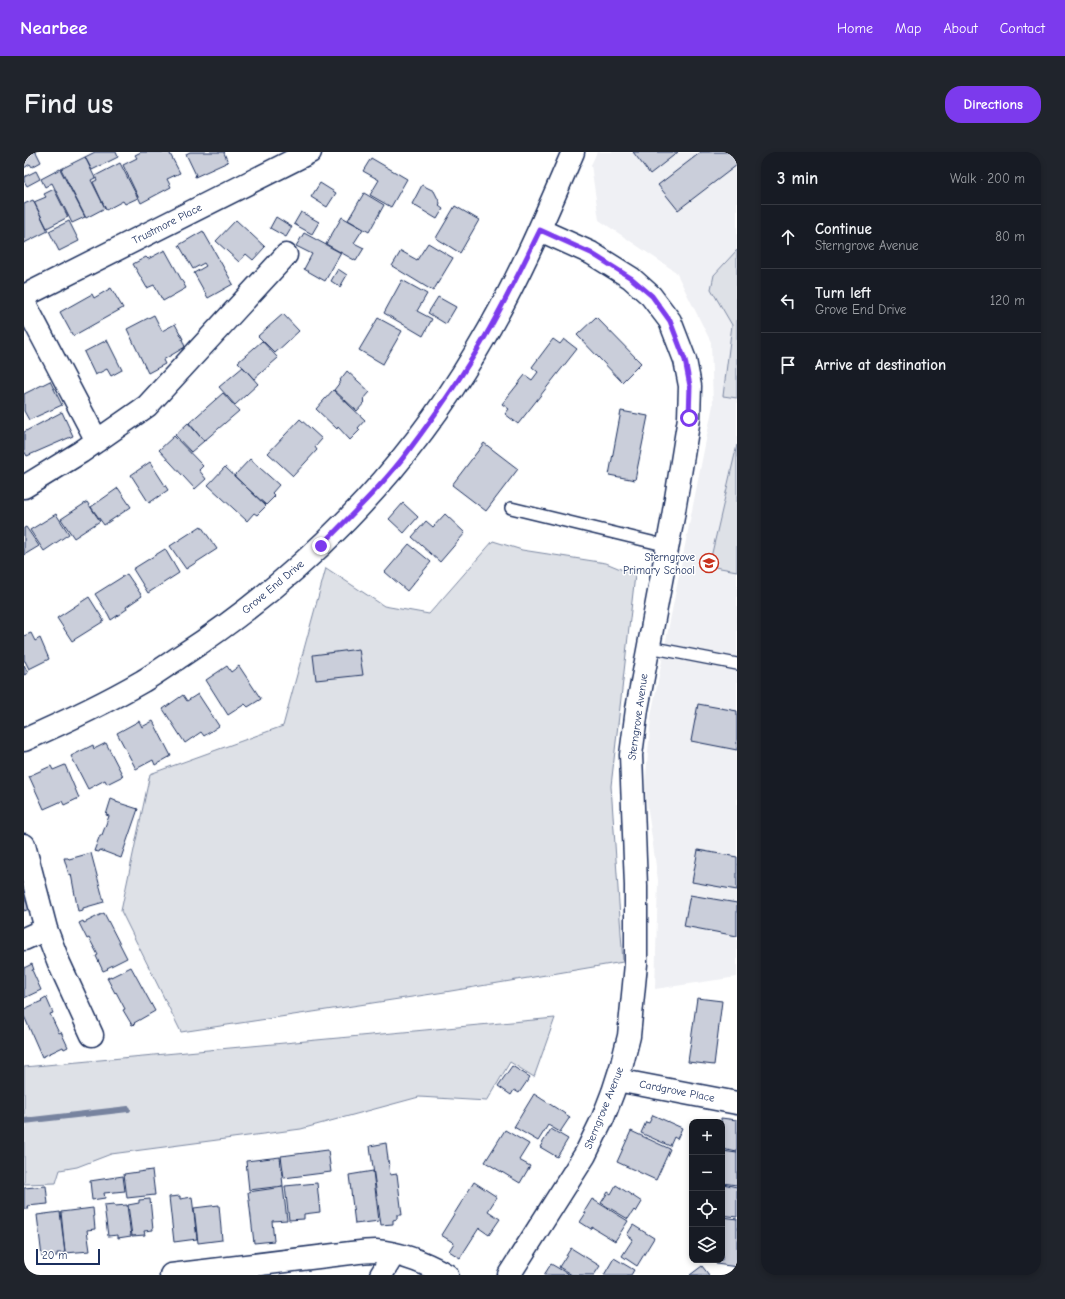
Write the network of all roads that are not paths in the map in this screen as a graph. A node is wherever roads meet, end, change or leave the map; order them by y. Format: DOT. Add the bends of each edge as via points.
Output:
graph roads {
  1 [pos="310,152"];
  2 [pos="573,152"];
  3 [pos="540,230"];
  4 [pos="286,255"];
  5 [pos="24,296"];
  6 [pos="24,302"];
  7 [pos="97,441"];
  8 [pos="24,487"];
  9 [pos="511,508"];
  10 [pos="668,546"];
  11 [pos="649,647"];
  12 [pos="737,664"];
  13 [pos="24,740"];
  14 [pos="24,845"];
  15 [pos="46,929"];
  16 [pos="24,939"];
  17 [pos="92,1035"];
  18 [pos="617,1080"];
  19 [pos="737,1103"];
  20 [pos="394,1254"];
  21 [pos="171,1275"];
  22 [pos="381,1275"];
  23 [pos="447,1275"];
  24 [pos="509,1275"];
  1 -- 5 [label="street, Trustmore Place"];
  2 -- 3 [label="street, Grove End Drive"];
  3 -- 10 [label="street, Sterngrove Avenue" via="591,253 631,278 652,296 670,321 685,360 690,386 689,418"];
  3 -- 13 [label="street, Grove End Drive" via="491,326 453,389 408,451 369,497 321,546 260,600 144,680 93,708"];
  4 -- 7 [label="street" via="147,406"];
  6 -- 7 [label="street"];
  7 -- 8 [label="street"];
  9 -- 10 [label="lane"];
  10 -- 11 [label="street, Sterngrove Avenue"];
  11 -- 12 [label="lane"];
  11 -- 18 [label="street, Sterngrove Avenue" via="631,755 636,964 629,1036"];
  14 -- 15 [label="street"];
  15 -- 16 [label="street"];
  15 -- 17 [label="street"];
  18 -- 19 [label="street, Cardgrove Place"];
  18 -- 24 [label="street, Sterngrove Avenue" via="603,1118 585,1155"];
  20 -- 21 [label="street" via="376,1251 351,1253"];
  20 -- 22 [label="street"];
  20 -- 23 [label="street" via="411,1258"];
}
